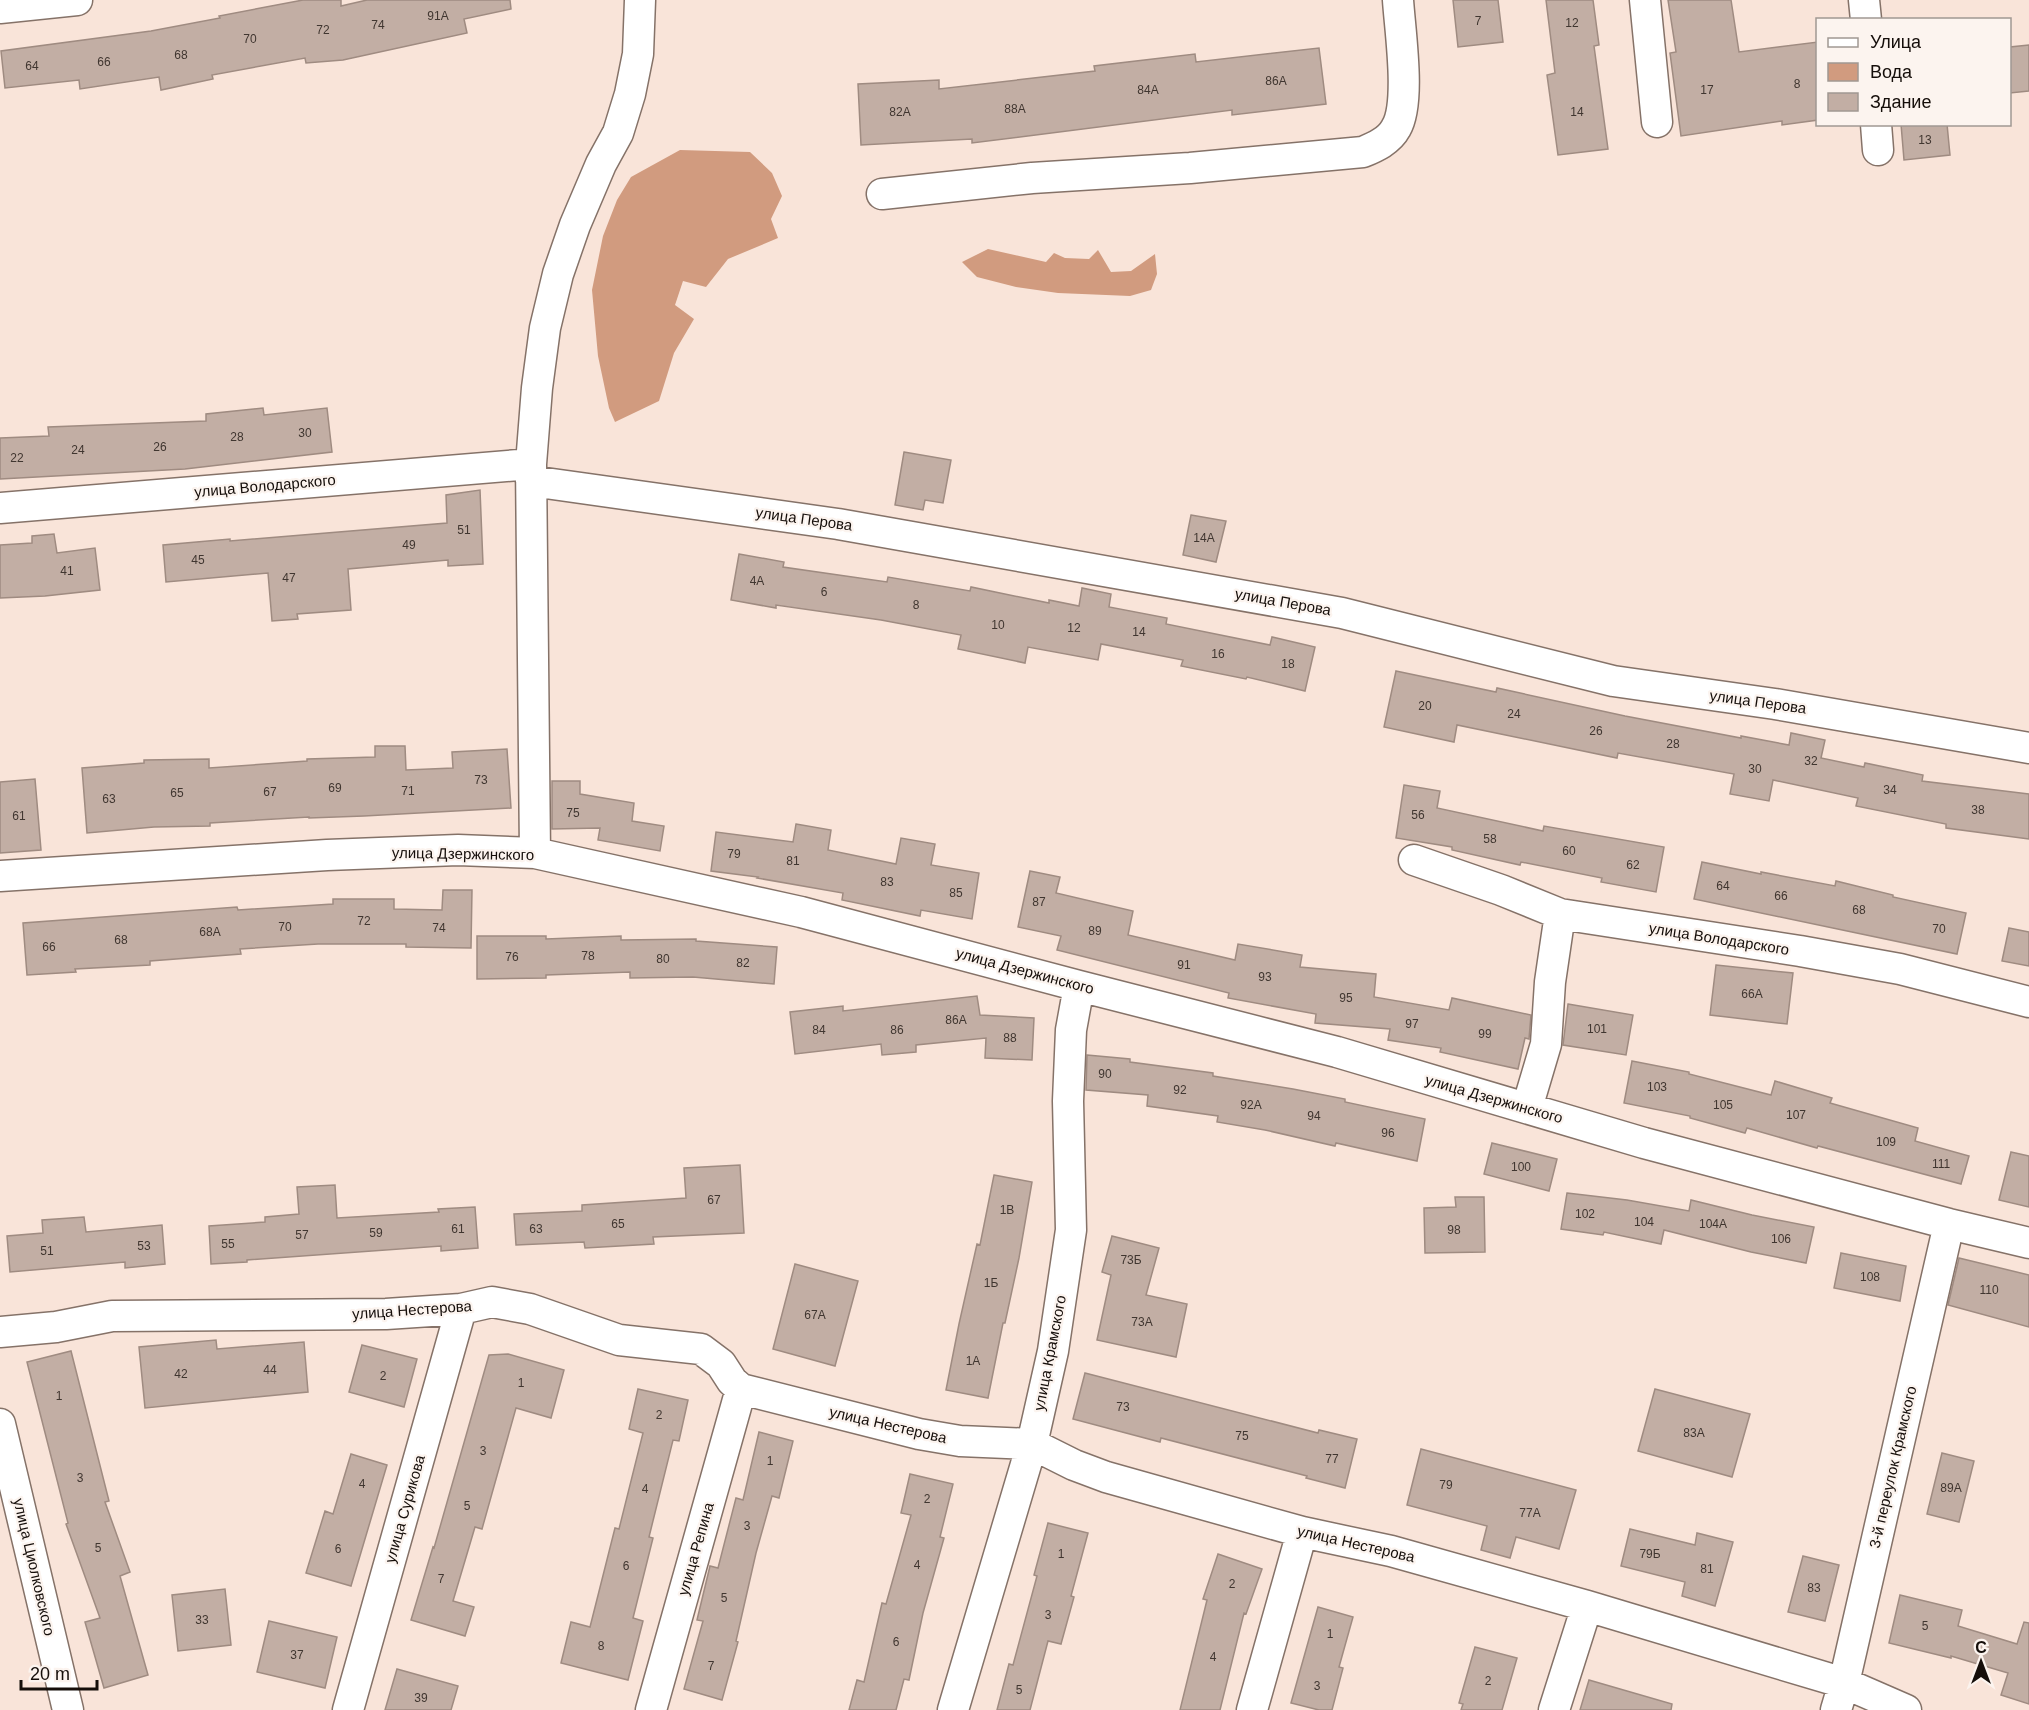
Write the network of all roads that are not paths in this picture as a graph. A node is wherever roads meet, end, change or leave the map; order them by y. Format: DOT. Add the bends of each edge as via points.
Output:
graph roads {
  1 [pos="77,0"];
  2 [pos="640,0"];
  3 [pos="1398,0"];
  4 [pos="1645,0"];
  5 [pos="1864,0"];
  6 [pos="0,8"];
  7 [pos="1866,18"];
  8 [pos="1657,122"];
  9 [pos="882,194"];
  10 [pos="531,473"];
  11 [pos="0,508"];
  12 [pos="2029,748"];
  13 [pos="535,853"];
  14 [pos="1414,860"];
  15 [pos="0,876"];
  16 [pos="1560,914"];
  17 [pos="1079,986"];
  18 [pos="2029,1002"];
  19 [pos="1527,1108"];
  20 [pos="1949,1224"];
  21 [pos="2029,1243"];
  22 [pos="461,1309"];
  23 [pos="0,1332"];
  24 [pos="741,1389"];
  25 [pos="0,1424"];
  26 [pos="1032,1444"];
  27 [pos="1302,1532"];
  28 [pos="1587,1606"];
  29 [pos="1840,1696"];
  30 [pos="68,1710"];
  31 [pos="348,1710"];
  32 [pos="651,1710"];
  33 [pos="953,1710"];
  34 [pos="1252,1710"];
  35 [pos="1554,1710"];
  36 [pos="1906,1710"];
  1 -- 6 [label="street"];
  2 -- 10 [label="street" via="638,54 630,94 618,133 575,225 545,328"];
  3 -- 9 [label="street" via="1402,114 1396,129 1381,144 1363,152"];
  4 -- 8 [label="street"];
  5 -- 7 [label="street"];
  10 -- 11 [label="street, улица Володарского"];
  10 -- 12 [label="street, улица Перова" via="1342,613 1613,681 1775,704"];
  10 -- 13 [label="street"];
  13 -- 15 [label="street, улица Дзержинского" via="458,850 327,855"];
  13 -- 17 [label="street, улица Дзержинского" via="801,912"];
  14 -- 16 [label="street, улица Володарского"];
  16 -- 18 [label="street, улица Володарского" via="1900,969"];
  16 -- 19 [label="street" via="1546,1044"];
  17 -- 19 [label="street, улица Дзержинского" via="1337,1052"];
  17 -- 26 [label="street, улица Крамского" via="1071,1030 1068,1101 1071,1230 1053,1351"];
  19 -- 20 [label="street, улица Дзержинского"];
  20 -- 21 [label="street, улица Дзержинского"];
  20 -- 29 [label="street, 3-й переулок Крамского"];
  22 -- 23 [label="street, улица Нестерова" via="375,1314 112,1316"];
  22 -- 24 [label="street, улица Нестерова" via="492,1302 508,1304 619,1340 701,1349 721,1364"];
  22 -- 31 [label="street, улица Сурикова"];
  24 -- 26 [label="street, улица Нестерова" via="919,1434 960,1441"];
  24 -- 32 [label="street, улица Репина"];
  25 -- 30 [label="street, улица Циолковского"];
  26 -- 27 [label="street, улица Нестерова" via="1106,1477"];
  26 -- 33 [label="street, улица Крамского"];
  27 -- 28 [label="street, улица Нестерова" via="1391,1551"];
  27 -- 34 [label="street"];
  28 -- 29 [label="street, улица Нестерова"];
  28 -- 35 [label="street"];
  29 -- 36 [label="street, улица Нестерова"];
}
